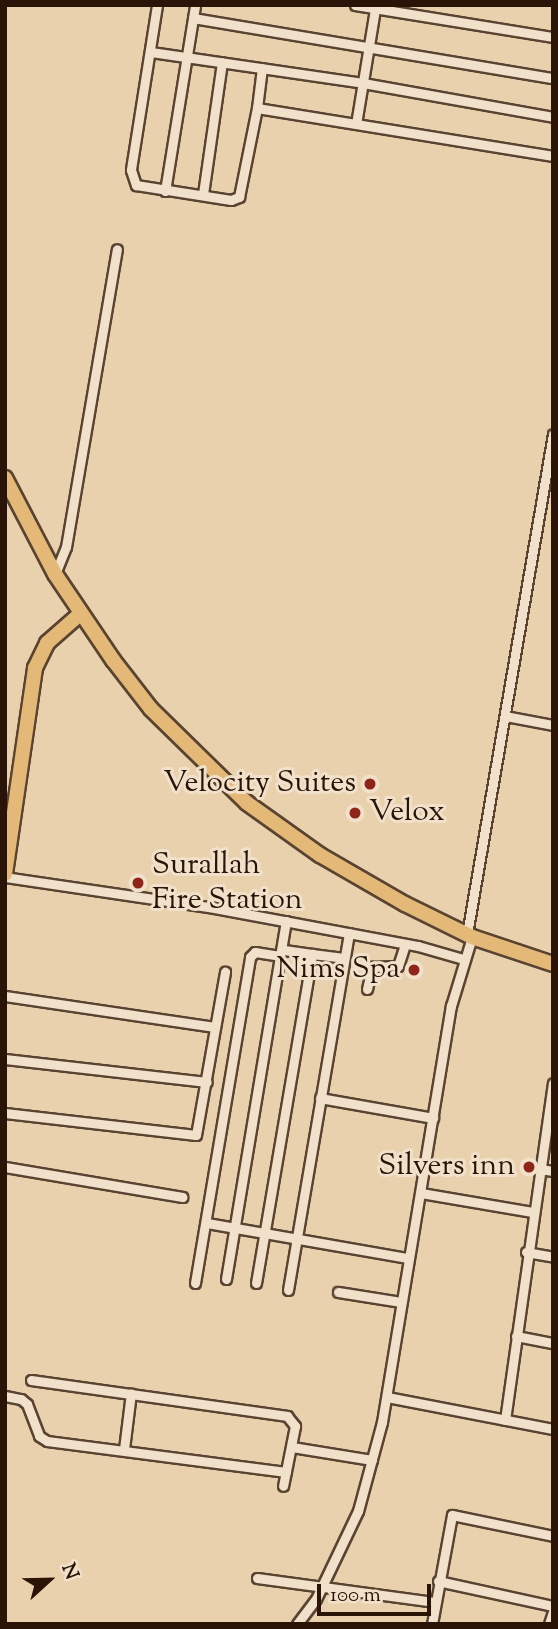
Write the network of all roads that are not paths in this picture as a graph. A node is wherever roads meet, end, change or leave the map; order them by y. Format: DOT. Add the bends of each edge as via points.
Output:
graph roads {
  1 [pos="157,5"];
  2 [pos="195,5"];
  3 [pos="355,5"];
  4 [pos="375,9"];
  5 [pos="193,18"];
  6 [pos="553,37"];
  7 [pos="368,47"];
  8 [pos="151,52"];
  9 [pos="187,56"];
  10 [pos="222,62"];
  11 [pos="261,68"];
  12 [pos="553,78"];
  13 [pos="363,83"];
  14 [pos="257,108"];
  15 [pos="553,117"];
  16 [pos="356,124"];
  17 [pos="553,156"];
  18 [pos="165,191"];
  19 [pos="203,194"];
  20 [pos="117,249"];
  21 [pos="553,434"];
  22 [pos="549,470"];
  23 [pos="5,478"];
  24 [pos="55,574"];
  25 [pos="80,614"];
  26 [pos="505,716"];
  27 [pos="553,725"];
  28 [pos="5,876"];
  29 [pos="286,921"];
  30 [pos="349,933"];
  31 [pos="469,935"];
  32 [pos="405,944"];
  33 [pos="281,953"];
  34 [pos="312,954"];
  35 [pos="344,958"];
  36 [pos="463,959"];
  37 [pos="553,964"];
  38 [pos="225,972"];
  39 [pos="367,989"];
  40 [pos="5,996"];
  41 [pos="215,1027"];
  42 [pos="5,1059"];
  43 [pos="207,1082"];
  44 [pos="553,1083"];
  45 [pos="320,1098"];
  46 [pos="5,1113"];
  47 [pos="433,1118"];
  48 [pos="5,1167"];
  49 [pos="540,1169"];
  50 [pos="553,1171"];
  51 [pos="421,1193"];
  52 [pos="182,1197"];
  53 [pos="532,1212"];
  54 [pos="207,1223"];
  55 [pos="236,1230"];
  56 [pos="265,1236"];
  57 [pos="296,1241"];
  58 [pos="526,1252"];
  59 [pos="553,1257"];
  60 [pos="408,1258"];
  61 [pos="226,1279"];
  62 [pos="195,1283"];
  63 [pos="256,1283"];
  64 [pos="288,1290"];
  65 [pos="338,1292"];
  66 [pos="401,1302"];
  67 [pos="516,1336"];
  68 [pos="553,1343"];
  69 [pos="31,1380"];
  70 [pos="131,1393"];
  71 [pos="5,1396"];
  72 [pos="387,1397"];
  73 [pos="505,1420"];
  74 [pos="553,1429"];
  75 [pos="292,1447"];
  76 [pos="124,1449"];
  77 [pos="372,1460"];
  78 [pos="286,1472"];
  79 [pos="283,1486"];
  80 [pos="553,1536"];
  81 [pos="257,1578"];
  82 [pos="438,1581"];
  83 [pos="322,1587"];
  84 [pos="435,1602"];
  85 [pos="553,1606"];
  86 [pos="553,1612"];
  87 [pos="297,1624"];
  88 [pos="432,1624"];
  89 [pos="550,1624"];
  1 -- 8 [label="street"];
  2 -- 5 [label="street"];
  3 -- 4 [label="street"];
  4 -- 6 [label="street"];
  4 -- 7 [label="street"];
  5 -- 7 [label="street"];
  5 -- 9 [label="street"];
  7 -- 12 [label="street"];
  7 -- 13 [label="street"];
  8 -- 9 [label="street"];
  8 -- 18 [label="street" via="131,178 136,185"];
  9 -- 10 [label="street"];
  9 -- 18 [label="street"];
  10 -- 11 [label="street"];
  10 -- 19 [label="street"];
  11 -- 13 [label="street"];
  11 -- 14 [label="street"];
  13 -- 15 [label="street"];
  13 -- 16 [label="street"];
  14 -- 16 [label="street"];
  14 -- 19 [label="street" via="239,197 231,200"];
  16 -- 17 [label="street"];
  18 -- 19 [label="street"];
  20 -- 24 [label="street" via="66,547"];
  21 -- 22 [label="street"];
  22 -- 26 [label="street"];
  23 -- 24 [label="main road"];
  24 -- 25 [label="main road"];
  25 -- 28 [label="main road" via="47,643 35,668"];
  25 -- 31 [label="main road" via="151,709 247,803 320,855"];
  26 -- 27 [label="street"];
  26 -- 31 [label="street"];
  28 -- 29 [label="street"];
  29 -- 30 [label="street"];
  29 -- 33 [label="street"];
  30 -- 32 [label="street"];
  30 -- 35 [label="street"];
  31 -- 36 [label="street"];
  31 -- 37 [label="main road"];
  32 -- 36 [label="street"];
  32 -- 39 [label="street" via="398,966 372,967"];
  33 -- 34 [label="street"];
  33 -- 54 [label="street" via="256,952 250,957"];
  33 -- 55 [label="street"];
  34 -- 35 [label="street"];
  34 -- 56 [label="street"];
  35 -- 45 [label="street"];
  36 -- 47 [label="street"];
  38 -- 41 [label="street"];
  40 -- 41 [label="street"];
  41 -- 43 [label="street"];
  42 -- 43 [label="street"];
  43 -- 46 [label="street" via="199,1131 194,1136"];
  44 -- 49 [label="street"];
  45 -- 47 [label="street"];
  45 -- 57 [label="street"];
  47 -- 51 [label="street"];
  48 -- 52 [label="street"];
  49 -- 50 [label="street"];
  49 -- 53 [label="street"];
  51 -- 53 [label="street"];
  51 -- 60 [label="street"];
  53 -- 58 [label="street"];
  54 -- 55 [label="street"];
  54 -- 62 [label="street"];
  55 -- 56 [label="street"];
  55 -- 61 [label="street"];
  56 -- 57 [label="street"];
  56 -- 63 [label="street"];
  57 -- 60 [label="street"];
  57 -- 64 [label="street"];
  58 -- 59 [label="street"];
  58 -- 67 [label="street"];
  60 -- 66 [label="street"];
  65 -- 66 [label="street"];
  66 -- 72 [label="street"];
  67 -- 68 [label="street"];
  67 -- 73 [label="street"];
  69 -- 70 [label="street"];
  70 -- 75 [label="street" via="287,1416 295,1426"];
  70 -- 76 [label="street"];
  71 -- 76 [label="street" via="27,1404 39,1436 47,1441"];
  72 -- 73 [label="street"];
  72 -- 77 [label="street"];
  73 -- 74 [label="street"];
  75 -- 77 [label="street"];
  75 -- 78 [label="street"];
  76 -- 78 [label="street"];
  77 -- 83 [label="street" via="358,1511"];
  78 -- 79 [label="street"];
  80 -- 82 [label="street" via="452,1516"];
  81 -- 83 [label="street"];
  82 -- 84 [label="street"];
  82 -- 85 [label="street"];
  83 -- 84 [label="street"];
  83 -- 87 [label="street"];
  84 -- 88 [label="street"];
  86 -- 89 [label="street"];
}
